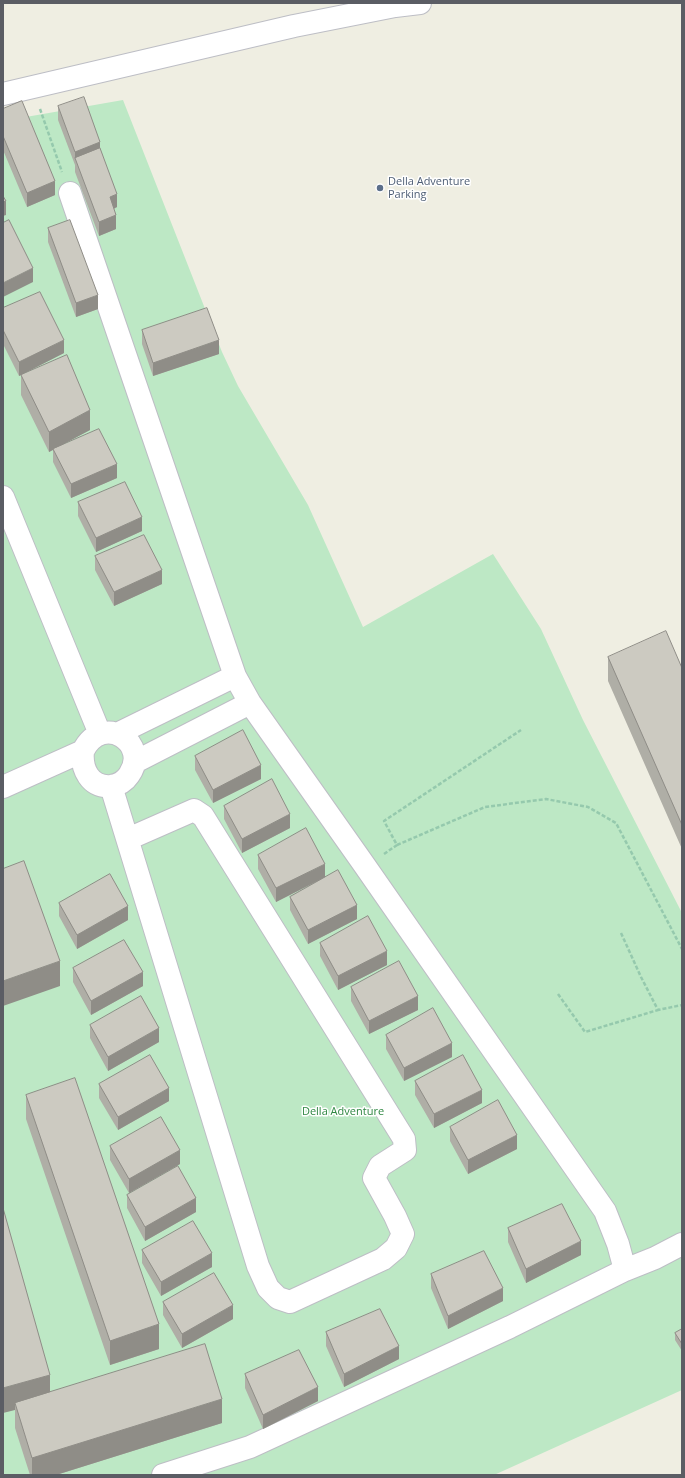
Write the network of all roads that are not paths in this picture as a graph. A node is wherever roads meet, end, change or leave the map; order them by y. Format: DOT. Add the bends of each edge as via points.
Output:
graph roads {
  1 [pos="420,3"];
  2 [pos="3,94"];
  3 [pos="70,193"];
  4 [pos="3,498"];
  5 [pos="235,676"];
  6 [pos="250,703"];
  7 [pos="109,734"];
  8 [pos="83,751"];
  9 [pos="135,762"];
  10 [pos="111,786"];
  11 [pos="3,787"];
  12 [pos="128,839"];
  13 [pos="682,1244"];
  14 [pos="626,1270"];
  15 [pos="163,1475"];
  1 -- 2 [label="street" via="294,26"];
  3 -- 5 [label="street"];
  4 -- 7 [label="street"];
  5 -- 6 [label="street"];
  5 -- 7 [label="street"];
  6 -- 9 [label="street"];
  6 -- 14 [label="street" via="605,1211"];
  7 -- 8 [label="street" via="93,737"];
  7 -- 9 [label="street" via="124,738 131,745"];
  8 -- 10 [label="street" via="83,768 87,776 102,785"];
  8 -- 11 [label="street"];
  9 -- 10 [label="street" via="127,778"];
  10 -- 12 [label="street"];
  12 -- 12 [label="street" via="258,1266 268,1288 278,1298 290,1302 383,1259 396,1248 403,1234 374,1178 380,1166 405,1150 404,1139 203,816 194,810"];
  13 -- 14 [label="street"];
  14 -- 15 [label="street" via="510,1327 250,1447"];
}
